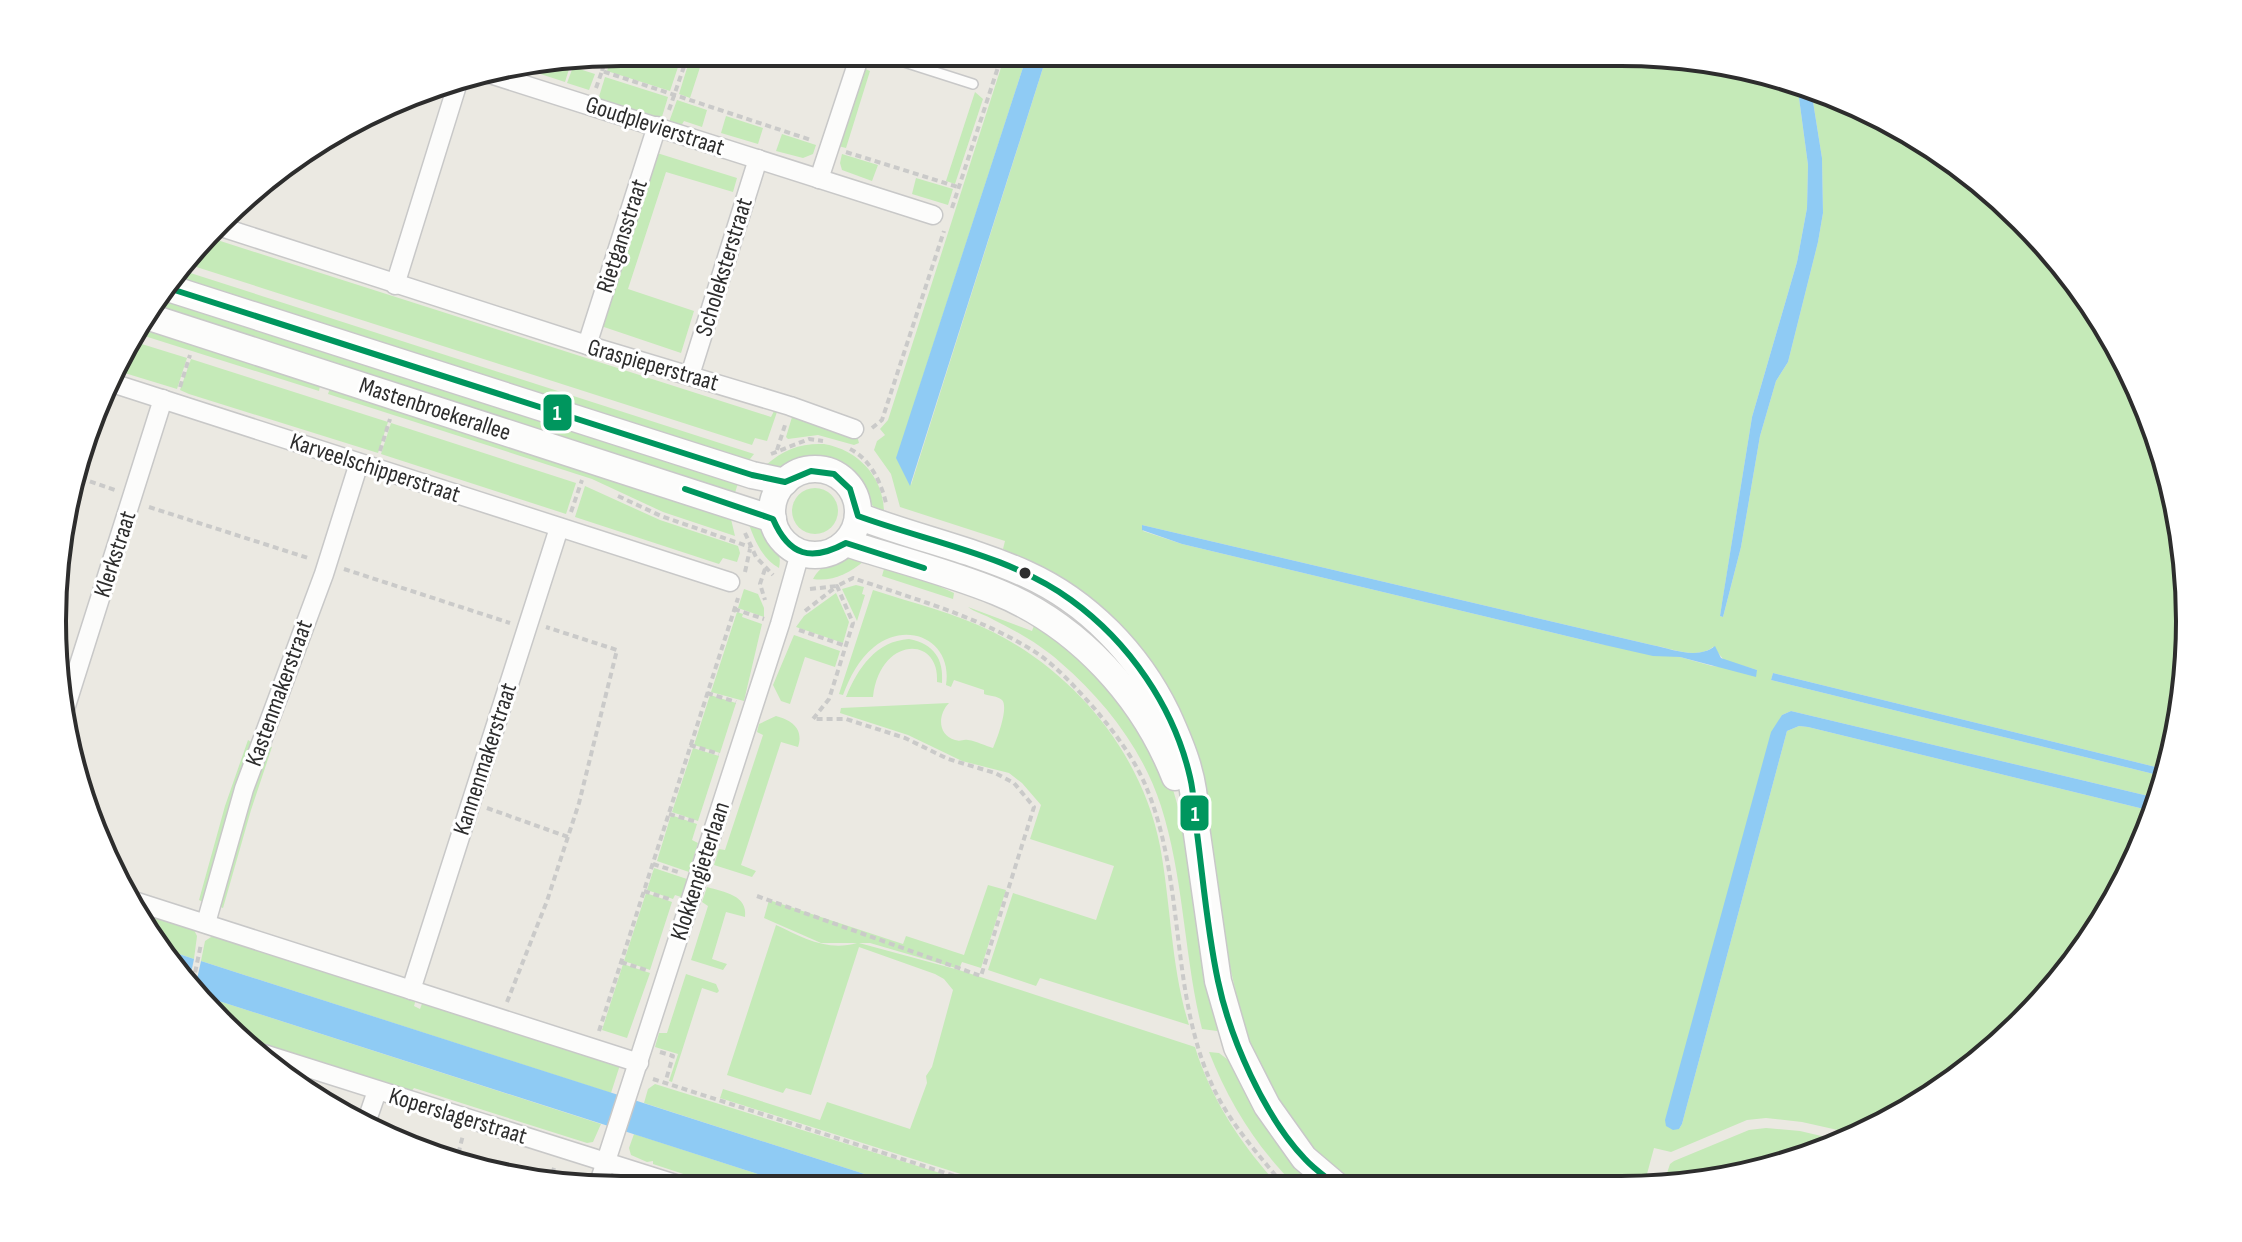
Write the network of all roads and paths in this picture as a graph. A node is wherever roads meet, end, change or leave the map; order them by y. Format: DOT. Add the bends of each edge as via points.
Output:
graph roads {
  1 [pos="603,66"];
  2 [pos="684,66"];
  3 [pos="857,66"];
  4 [pos="917,66"];
  5 [pos="998,66"];
  6 [pos="602,71"];
  7 [pos="505,79"];
  8 [pos="973,84"];
  9 [pos="455,91"];
  10 [pos="674,95"];
  11 [pos="590,105"];
  12 [pos="660,127"];
  13 [pos="831,147"];
  14 [pos="758,159"];
  15 [pos="819,179"];
  16 [pos="958,187"];
  17 [pos="940,217"];
  18 [pos="229,230"];
  19 [pos="395,285"];
  20 [pos="176,290"];
  21 [pos="156,319"];
  22 [pos="587,345"];
  23 [pos="190,355"];
  24 [pos="690,375"];
  25 [pos="119,385"];
  26 [pos="169,401"];
  27 [pos="790,406"];
  28 [pos="390,419"];
  29 [pos="854,429"];
  30 [pos="777,450"];
  31 [pos="367,466"];
  32 [pos="84,479"];
  33 [pos="582,480"];
  34 [pos="785,482"];
  35 [pos="134,496"];
  36 [pos="858,516"];
  37 [pos="773,519"];
  38 [pos="559,528"];
  39 [pos="846,543"];
  40 [pos="800,553"];
  41 [pos="736,584"];
  42 [pos="791,586"];
  43 [pos="837,586"];
  44 [pos="529,622"];
  45 [pos="71,691"];
  46 [pos="707,693"];
  47 [pos="753,707"];
  48 [pos="690,745"];
  49 [pos="736,759"];
  50 [pos="471,803"];
  51 [pos="669,814"];
  52 [pos="1195,820"];
  53 [pos="714,828"];
  54 [pos="568,837"];
  55 [pos="653,864"];
  56 [pos="699,874"];
  57 [pos="644,891"];
  58 [pos="757,896"];
  59 [pos="144,904"];
  60 [pos="689,906"];
  61 [pos="206,923"];
  62 [pos="199,953"];
  63 [pos="621,962"];
  64 [pos="194,975"];
  65 [pos="666,977"];
  66 [pos="411,990"];
  67 [pos="500,1019"];
  68 [pos="593,1049"];
  69 [pos="281,1060"];
  70 [pos="638,1066"];
  71 [pos="665,1083"];
  72 [pos="696,1086"];
  73 [pos="377,1091"];
  74 [pos="694,1092"];
  75 [pos="369,1115"];
  76 [pos="467,1119"];
  77 [pos="459,1152"];
  78 [pos="608,1154"];
  79 [pos="601,1175"];
  80 [pos="660,1176"];
  81 [pos="955,1176"];
  82 [pos="1276,1176"];
  83 [pos="1325,1176"];
  1 -- 6 [label="path"];
  2 -- 10 [label="path"];
  3 -- 13 [label="street"];
  4 -- 8 [label="lane"];
  5 -- 16 [label="path"];
  6 -- 10 [label="path"];
  6 -- 11 [label="path"];
  7 -- 11 [label="street, Goudplevierstraat"];
  9 -- 19 [label="street"];
  10 -- 12 [label="path"];
  10 -- 13 [label="path"];
  11 -- 12 [label="street, Goudplevierstraat"];
  12 -- 14 [label="street, Goudplevierstraat"];
  12 -- 22 [label="street, Rietgansstraat"];
  13 -- 15 [label="street"];
  13 -- 16 [label="path"];
  14 -- 15 [label="street, Goudplevierstraat"];
  14 -- 24 [label="street, Scholeksterstraat"];
  15 -- 17 [label="street, Goudplevierstraat"];
  16 -- 17 [label="path"];
  17 -- 29 [label="path" via="882,420 870,429"];
  18 -- 19 [label="street, Graspieperstraat"];
  19 -- 22 [label="street, Graspieperstraat"];
  20 -- 34 [label="main road, Mastenbroekerallee"];
  21 -- 37 [label="main road, Mastenbroekerallee"];
  22 -- 24 [label="street, Graspieperstraat"];
  23 -- 26 [label="path"];
  24 -- 27 [label="street, Graspieperstraat"];
  25 -- 26 [label="street, Karveelschipperstraat"];
  26 -- 31 [label="street, Karveelschipperstraat"];
  26 -- 35 [label="street, Klerkstraat"];
  27 -- 29 [label="street, Graspieperstraat"];
  27 -- 30 [label="path"];
  28 -- 31 [label="path"];
  31 -- 38 [label="street, Karveelschipperstraat"];
  31 -- 61 [label="street, Kastenmakerstraat" via="244,789"];
  32 -- 35 [label="path"];
  33 -- 38 [label="path" via="571,515"];
  34 -- 36 [label="main road" via="811,470 840,477 857,501"];
  34 -- 37 [label="main road" via="773,505"];
  35 -- 45 [label="street, Klerkstraat"];
  36 -- 39 [label="main road"];
  36 -- 52 [label="main road" via="1024,573 1093,618 1144,673 1161,703 1191,774"];
  37 -- 40 [label="main road" via="777,533"];
  38 -- 41 [label="street, Karveelschipperstraat"];
  38 -- 44 [label="street, Kannenmakerstraat"];
  39 -- 40 [label="main road" via="832,552"];
  39 -- 52 [label="main road" via="999,592 1079,641 1148,722"];
  40 -- 42 [label="street, Klokkengieterlaan"];
  41 -- 42 [label="path" via="750,547 765,569"];
  41 -- 46 [label="path"];
  42 -- 43 [label="path"];
  42 -- 47 [label="street, Klokkengieterlaan"];
  43 -- 58 [label="path" via="853,623 829,699 813,719 846,719 995,773 1014,783 1034,807 981,976"];
  43 -- 82 [label="path" via="853,578 984,623 1036,652 1108,724 1131,757 1160,830 1186,991 1214,1089"];
  44 -- 50 [label="street, Kannenmakerstraat"];
  44 -- 54 [label="path" via="617,650"];
  46 -- 47 [label="path"];
  46 -- 48 [label="path"];
  47 -- 49 [label="street, Klokkengieterlaan"];
  48 -- 49 [label="path"];
  48 -- 51 [label="path"];
  49 -- 53 [label="street, Klokkengieterlaan"];
  50 -- 54 [label="path"];
  50 -- 66 [label="street, Kannenmakerstraat"];
  51 -- 53 [label="path"];
  51 -- 55 [label="path"];
  52 -- 83 [label="main road" via="1218,981 1237,1047 1267,1106 1304,1158"];
  53 -- 56 [label="street, Klokkengieterlaan"];
  54 -- 67 [label="path"];
  55 -- 56 [label="path"];
  55 -- 57 [label="path"];
  56 -- 60 [label="street, Klokkengieterlaan"];
  57 -- 60 [label="path"];
  57 -- 63 [label="path"];
  59 -- 61 [label="street"];
  60 -- 65 [label="street, Klokkengieterlaan"];
  61 -- 66 [label="street"];
  62 -- 64 [label="path"];
  63 -- 65 [label="path"];
  63 -- 68 [label="path"];
  65 -- 70 [label="street, Klokkengieterlaan"];
  66 -- 67 [label="street"];
  67 -- 68 [label="street"];
  68 -- 70 [label="street"];
  69 -- 73 [label="street, Koperslagerstraat"];
  70 -- 71 [label="path"];
  70 -- 71 [label="path" via="673,1056"];
  70 -- 78 [label="street, Klokkengieterlaan"];
  71 -- 74 [label="path"];
  72 -- 74 [label="path"];
  73 -- 75 [label="street"];
  73 -- 76 [label="street, Koperslagerstraat"];
  74 -- 81 [label="path"];
  76 -- 77 [label="path"];
  76 -- 78 [label="street, Koperslagerstraat"];
  78 -- 79 [label="street, Klokkengieterlaan"];
  78 -- 80 [label="street, Koperslagerstraat"];
}
